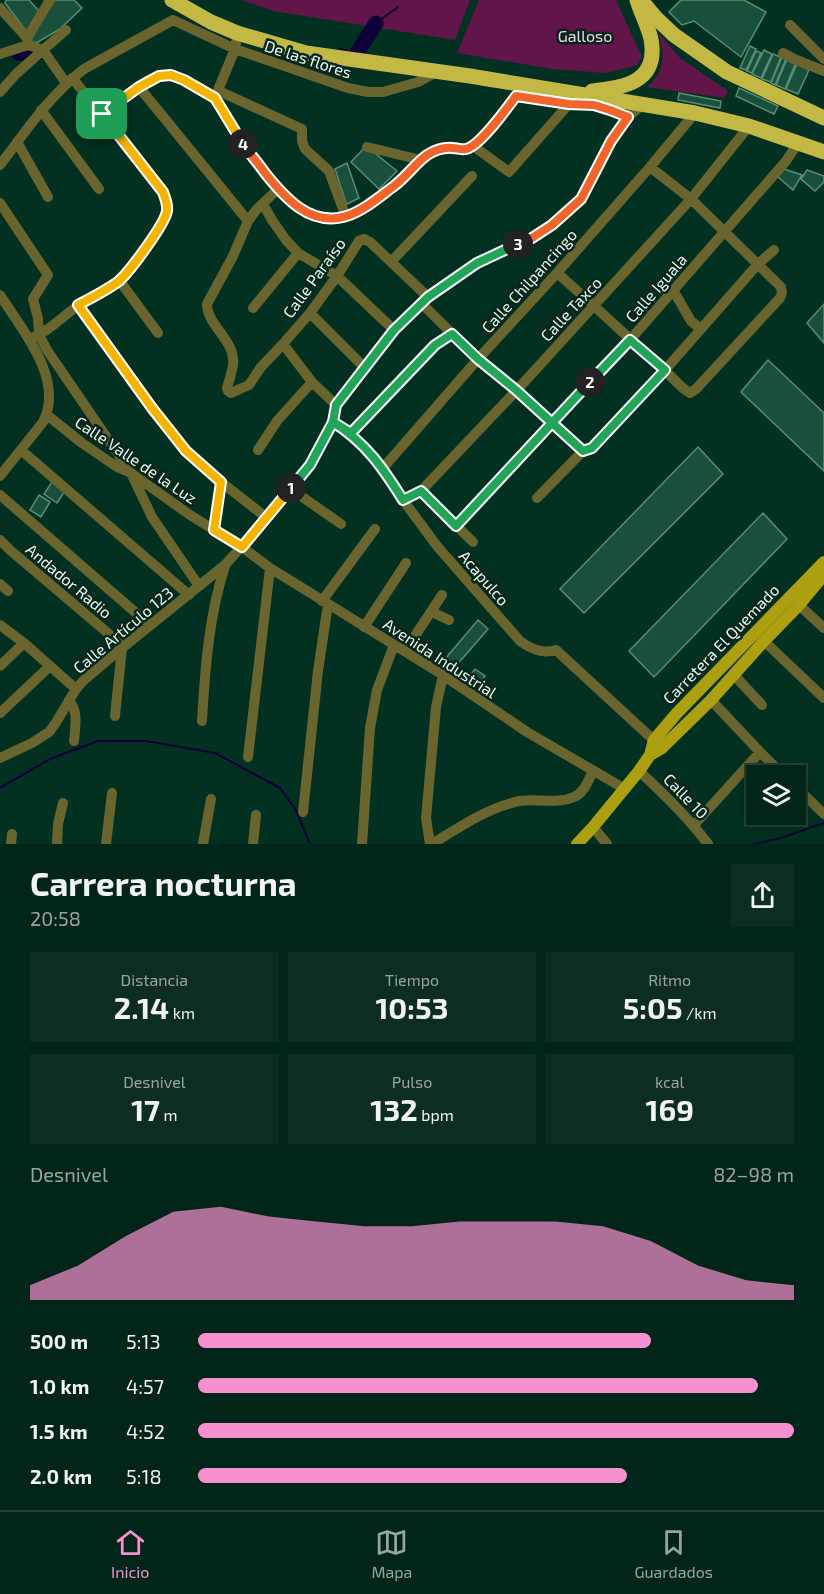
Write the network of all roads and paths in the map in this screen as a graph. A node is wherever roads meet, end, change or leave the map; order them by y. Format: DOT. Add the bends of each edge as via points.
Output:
graph roads {
  1 [pos="50,0"];
  2 [pos="172,0"];
  3 [pos="639,0"];
  4 [pos="0,8"];
  5 [pos="790,25"];
  6 [pos="66,30"];
  7 [pos="237,33"];
  8 [pos="27,42"];
  9 [pos="234,49"];
  10 [pos="44,50"];
  11 [pos="783,53"];
  12 [pos="0,54"];
  13 [pos="824,58"];
  14 [pos="438,71"];
  15 [pos="824,71"];
  16 [pos="69,80"];
  17 [pos="139,87"];
  18 [pos="0,92"];
  19 [pos="217,94"];
  20 [pos="571,99"];
  21 [pos="642,105"];
  22 [pos="41,110"];
  23 [pos="695,113"];
  24 [pos="102,114"];
  25 [pos="628,117"];
  26 [pos="824,118"];
  27 [pos="749,126"];
  28 [pos="17,142"];
  29 [pos="798,143"];
  30 [pos="473,146"];
  31 [pos="367,147"];
  32 [pos="824,152"];
  33 [pos="421,160"];
  34 [pos="0,165"];
  35 [pos="650,167"];
  36 [pos="472,176"];
  37 [pos="99,189"];
  38 [pos="278,189"];
  39 [pos="48,197"];
  40 [pos="691,199"];
  41 [pos="0,203"];
  42 [pos="264,204"];
  43 [pos="346,217"];
  44 [pos="248,221"];
  45 [pos="725,231"];
  46 [pos="774,250"];
  47 [pos="298,253"];
  48 [pos="391,262"];
  49 [pos="758,264"];
  50 [pos="557,273"];
  51 [pos="337,276"];
  52 [pos="119,280"];
  53 [pos="673,291"];
  54 [pos="0,295"];
  55 [pos="425,301"];
  56 [pos="78,305"];
  57 [pos="595,306"];
  58 [pos="253,308"];
  59 [pos="310,313"];
  60 [pos="701,329"];
  61 [pos="394,330"];
  62 [pos="158,333"];
  63 [pos="452,334"];
  64 [pos="35,337"];
  65 [pos="630,340"];
  66 [pos="283,344"];
  67 [pos="478,359"];
  68 [pos="365,368"];
  69 [pos="665,370"];
  70 [pos="312,382"];
  71 [pos="516,390"];
  72 [pos="336,405"];
  73 [pos="47,415"];
  74 [pos="333,422"];
  75 [pos="552,422"];
  76 [pos="351,433"];
  77 [pos="21,450"];
  78 [pos="258,450"];
  79 [pos="583,451"];
  80 [pos="383,468"];
  81 [pos="131,473"];
  82 [pos="0,476"];
  83 [pos="221,482"];
  84 [pos="291,489"];
  85 [pos="421,491"];
  86 [pos="0,495"];
  87 [pos="537,498"];
  88 [pos="403,500"];
  89 [pos="267,519"];
  90 [pos="341,524"];
  91 [pos="456,526"];
  92 [pos="375,529"];
  93 [pos="214,530"];
  94 [pos="0,540"];
  95 [pos="473,542"];
  96 [pos="242,547"];
  97 [pos="824,562"];
  98 [pos="406,563"];
  99 [pos="225,565"];
  100 [pos="270,568"];
  101 [pos="824,575"];
  102 [pos="199,586"];
  103 [pos="189,595"];
  104 [pos="442,595"];
  105 [pos="325,603"];
  106 [pos="799,605"];
  107 [pos="432,612"];
  108 [pos="449,620"];
  109 [pos="0,625"];
  110 [pos="150,625"];
  111 [pos="364,627"];
  112 [pos="824,628"];
  113 [pos="764,641"];
  114 [pos="24,643"];
  115 [pos="394,645"];
  116 [pos="122,648"];
  117 [pos="405,651"];
  118 [pos="0,666"];
  119 [pos="50,666"];
  120 [pos="443,675"];
  121 [pos="734,675"];
  122 [pos="76,689"];
  123 [pos="824,698"];
  124 [pos="69,700"];
  125 [pos="711,700"];
  126 [pos="762,705"];
  127 [pos="0,713"];
  128 [pos="115,716"];
  129 [pos="202,721"];
  130 [pos="74,741"];
  131 [pos="658,744"];
  132 [pos="760,752"];
  133 [pos="248,757"];
  134 [pos="0,758"];
  135 [pos="773,765"];
  136 [pos="592,771"];
  137 [pos="639,771"];
  138 [pos="625,789"];
  139 [pos="112,793"];
  140 [pos="806,797"];
  141 [pos="211,799"];
  142 [pos="63,803"];
  143 [pos="303,812"];
  144 [pos="824,814"];
  145 [pos="256,815"];
  146 [pos="694,825"];
  147 [pos="593,827"];
  148 [pos="57,844"];
  149 [pos="106,844"];
  150 [pos="203,844"];
  151 [pos="253,844"];
  152 [pos="362,844"];
  153 [pos="431,844"];
  154 [pos="577,844"];
  155 [pos="606,844"];
  156 [pos="708,844"];
  1 -- 8 [label="street"];
  2 -- 7 [label="highway"];
  3 -- 20 [label="highway" via="651,38 648,69 631,84"];
  3 -- 26 [label="highway" via="675,35 727,72"];
  4 -- 8 [label="street"];
  5 -- 13 [label="street"];
  6 -- 10 [label="street"];
  7 -- 9 [label="street"];
  7 -- 14 [label="highway" via="306,53"];
  8 -- 10 [label="street"];
  8 -- 12 [label="street"];
  9 -- 14 [label="street, De las flores" via="368,92 418,82"];
  9 -- 16 [label="street, De las flores" via="173,20"];
  9 -- 19 [label="street"];
  10 -- 16 [label="street"];
  10 -- 18 [label="street"];
  11 -- 15 [label="street"];
  14 -- 20 [label="highway"];
  16 -- 22 [label="street"];
  16 -- 24 [label="street"];
  17 -- 19 [label="street" via="159,76 171,75"];
  17 -- 24 [label="street"];
  17 -- 44 [label="street"];
  19 -- 38 [label="street" via="245,146"];
  19 -- 43 [label="street" via="302,129 302,141 328,171"];
  20 -- 21 [label="highway"];
  20 -- 25 [label="street"];
  20 -- 30 [label="street" via="516,96"];
  20 -- 30 [label="street" via="509,172"];
  21 -- 23 [label="highway"];
  21 -- 25 [label="street"];
  22 -- 28 [label="street"];
  22 -- 37 [label="street"];
  23 -- 27 [label="highway"];
  23 -- 35 [label="street, Calle Chilpancingo"];
  24 -- 52 [label="street" via="167,202 163,223"];
  25 -- 55 [label="street" via="581,199 566,213 532,238 477,263"];
  27 -- 29 [label="highway"];
  27 -- 40 [label="street, Calle Taxco"];
  28 -- 34 [label="street"];
  28 -- 39 [label="street"];
  29 -- 32 [label="highway"];
  29 -- 45 [label="street, Calle Iguala"];
  30 -- 33 [label="street" via="434,151"];
  31 -- 33 [label="street"];
  33 -- 43 [label="street" via="396,185"];
  35 -- 40 [label="street"];
  35 -- 50 [label="street, Calle Chilpancingo"];
  36 -- 48 [label="street"];
  38 -- 42 [label="street"];
  38 -- 43 [label="street" via="314,216"];
  40 -- 45 [label="street"];
  40 -- 57 [label="street, Calle Taxco"];
  41 -- 64 [label="street" via="48,275 33,298 38,318"];
  42 -- 44 [label="street"];
  42 -- 47 [label="street"];
  44 -- 66 [label="street, Calle Paraíso" via="207,304 207,312 223,335 234,363 228,391 249,386"];
  45 -- 49 [label="street"];
  45 -- 53 [label="street, Calle Iguala"];
  46 -- 49 [label="street"];
  47 -- 51 [label="street"];
  47 -- 58 [label="street"];
  48 -- 51 [label="street, Calle Paraíso" via="364,239"];
  48 -- 55 [label="street, Calle Paraíso"];
  49 -- 60 [label="street"];
  49 -- 69 [label="street" via="781,287 780,298 690,393"];
  50 -- 57 [label="street"];
  50 -- 67 [label="street, Calle Chilpancingo"];
  51 -- 59 [label="street, Calle Paraíso"];
  51 -- 61 [label="street"];
  52 -- 56 [label="street"];
  52 -- 62 [label="street"];
  53 -- 60 [label="street" via="691,321"];
  53 -- 65 [label="street, Calle Iguala"];
  54 -- 64 [label="street"];
  55 -- 61 [label="street"];
  55 -- 63 [label="street, Calle Paraíso"];
  56 -- 64 [label="street"];
  56 -- 83 [label="street" via="186,451"];
  57 -- 65 [label="street"];
  57 -- 71 [label="street, Calle Taxco"];
  59 -- 66 [label="street, Calle Paraíso"];
  59 -- 68 [label="street"];
  60 -- 69 [label="street"];
  61 -- 68 [label="street"];
  63 -- 67 [label="street, Calle Paraíso"];
  63 -- 76 [label="street" via="435,345"];
  64 -- 73 [label="street" via="48,387"];
  64 -- 81 [label="street"];
  65 -- 69 [label="street"];
  65 -- 75 [label="street, Calle Iguala"];
  66 -- 70 [label="street"];
  67 -- 71 [label="street, Calle Paraíso"];
  67 -- 80 [label="street, Calle Chilpancingo"];
  68 -- 72 [label="street"];
  69 -- 79 [label="street" via="592,448"];
  70 -- 72 [label="street"];
  70 -- 78 [label="street" via="277,421"];
  71 -- 75 [label="street, Calle Paraíso"];
  71 -- 85 [label="street, Calle Taxco"];
  72 -- 74 [label="street"];
  73 -- 77 [label="street"];
  73 -- 81 [label="street, Calle Valle de la Luz" via="82,443"];
  74 -- 76 [label="street, Acapulco"];
  74 -- 84 [label="street" via="310,465"];
  75 -- 79 [label="street, Calle Paraíso"];
  75 -- 91 [label="street, Calle Iguala"];
  76 -- 80 [label="street, Acapulco"];
  77 -- 82 [label="street"];
  77 -- 103 [label="street"];
  79 -- 87 [label="street"];
  80 -- 88 [label="street, Acapulco"];
  81 -- 93 [label="street, Calle Valle de la Luz"];
  81 -- 102 [label="street" via="152,517"];
  83 -- 89 [label="street"];
  83 -- 93 [label="street"];
  84 -- 89 [label="street"];
  84 -- 90 [label="street"];
  85 -- 88 [label="street, Calle Taxco"];
  85 -- 91 [label="street"];
  86 -- 110 [label="street"];
  88 -- 131 [label="street, Acapulco" via="449,561 520,641 532,649 556,650"];
  89 -- 96 [label="street"];
  91 -- 95 [label="street"];
  92 -- 105 [label="street"];
  93 -- 96 [label="street, Calle Valle de la Luz"];
  94 -- 116 [label="street, Andador Radio"];
  96 -- 99 [label="street, Calle Artículo 123"];
  96 -- 100 [label="street, Avenida Industrial"];
  97 -- 131 [label="main road, Carretera El Quemado" via="685,705"];
  98 -- 111 [label="street"];
  99 -- 102 [label="street, Calle Artículo 123"];
  99 -- 129 [label="street" via="205,672"];
  100 -- 105 [label="street, Avenida Industrial"];
  100 -- 133 [label="street"];
  101 -- 106 [label="main road, Carretera El Quemado"];
  102 -- 103 [label="street, Calle Artículo 123"];
  103 -- 110 [label="street, Calle Artículo 123"];
  104 -- 107 [label="street"];
  105 -- 111 [label="street, Avenida Industrial"];
  105 -- 143 [label="street"];
  106 -- 112 [label="street"];
  106 -- 113 [label="main road, Carretera El Quemado"];
  107 -- 108 [label="street"];
  107 -- 117 [label="street"];
  109 -- 114 [label="street"];
  110 -- 116 [label="street, Calle Artículo 123"];
  111 -- 115 [label="street, Avenida Industrial"];
  113 -- 121 [label="main road, Carretera El Quemado"];
  113 -- 123 [label="street"];
  114 -- 118 [label="street"];
  114 -- 119 [label="street"];
  115 -- 117 [label="street, Avenida Industrial"];
  115 -- 152 [label="street" via="376,690"];
  116 -- 122 [label="street, Calle Artículo 123"];
  116 -- 128 [label="street"];
  117 -- 120 [label="street, Avenida Industrial"];
  119 -- 122 [label="street"];
  119 -- 127 [label="street"];
  120 -- 136 [label="street, Avenida Industrial"];
  120 -- 153 [label="street" via="436,707 426,818"];
  121 -- 125 [label="main road, Carretera El Quemado"];
  121 -- 126 [label="street"];
  122 -- 124 [label="street, Calle Artículo 123"];
  124 -- 130 [label="street" via="76,714"];
  124 -- 134 [label="street, Calle Artículo 123" via="49,732"];
  125 -- 131 [label="main road, Carretera El Quemado"];
  125 -- 132 [label="street"];
  131 -- 137 [label="main road, Carretera El Quemado"];
  132 -- 135 [label="street"];
  132 -- 146 [label="street"];
  136 -- 138 [label="street, Avenida Industrial"];
  136 -- 153 [label="street" via="576,797 516,801 474,818"];
  137 -- 138 [label="main road, Carretera El Quemado"];
  137 -- 146 [label="street, Calle 10"];
  138 -- 147 [label="main road, Carretera El Quemado"];
  139 -- 149 [label="street"];
  140 -- 144 [label="street"];
  141 -- 150 [label="street"];
  142 -- 148 [label="street"];
  145 -- 151 [label="street"];
  146 -- 156 [label="street, Calle 10"];
  147 -- 154 [label="main road, Carretera El Quemado"];
  147 -- 155 [label="street"];
}
